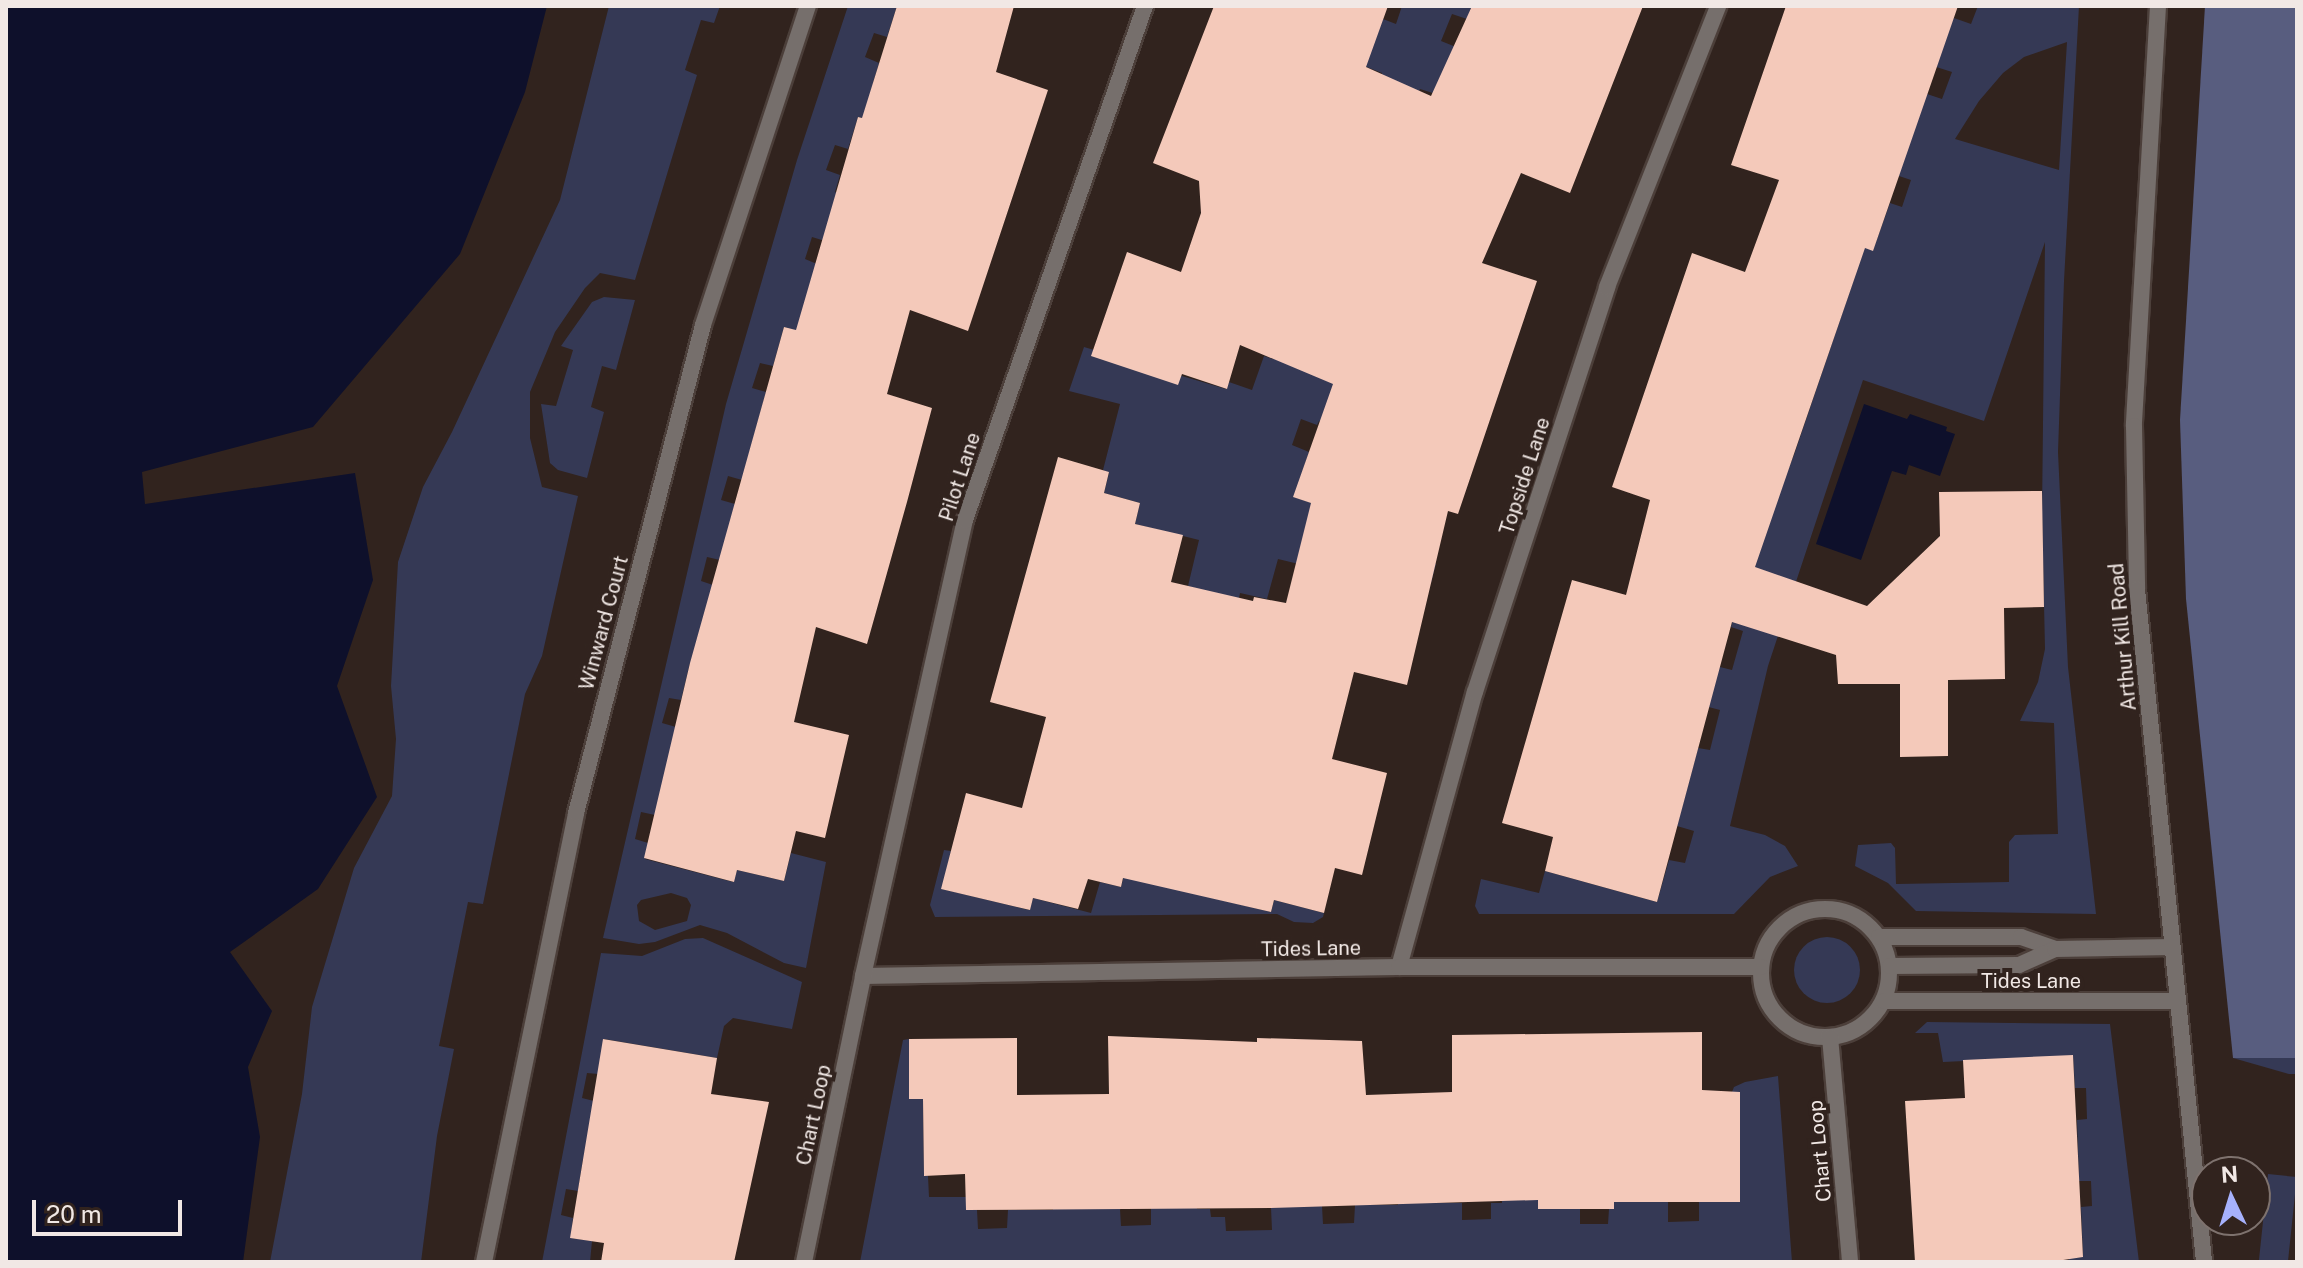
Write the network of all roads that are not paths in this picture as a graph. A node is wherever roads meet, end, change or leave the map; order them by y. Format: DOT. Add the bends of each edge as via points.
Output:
graph roads {
  1 [pos="808,6"];
  2 [pos="1145,6"];
  3 [pos="1718,6"];
  4 [pos="2158,6"];
  5 [pos="1879,937"];
  6 [pos="2172,947"];
  7 [pos="2055,949"];
  8 [pos="1890,966"];
  9 [pos="1399,967"];
  10 [pos="1761,967"];
  11 [pos="863,976"];
  12 [pos="1884,1001"];
  13 [pos="2178,1001"];
  14 [pos="1830,1037"];
  15 [pos="484,1262"];
  16 [pos="804,1262"];
  17 [pos="1850,1262"];
  18 [pos="2204,1262"];
  1 -- 15 [label="street, Winward Court" via="703,325 576,813"];
  2 -- 11 [label="street, Pilot Lane" via="965,520"];
  3 -- 9 [label="street, Topside Lane" via="1602,302 1475,692"];
  4 -- 6 [label="street, Arthur Kill Road" via="2134,455 2137,589"];
  5 -- 7 [label="street, Tides Lane" via="2021,937"];
  5 -- 8 [label="street"];
  5 -- 10 [label="street" via="1854,914 1814,909 1777,929"];
  6 -- 7 [label="street, Tides Lane"];
  6 -- 13 [label="street, Arthur Kill Road"];
  7 -- 8 [label="street, Tides Lane" via="2019,965"];
  8 -- 12 [label="street"];
  9 -- 10 [label="street, Tides Lane"];
  9 -- 11 [label="street, Tides Lane"];
  10 -- 14 [label="street" via="1769,1005 1782,1021 1798,1031"];
  11 -- 16 [label="street, Chart Loop"];
  12 -- 13 [label="street, Tides Lane"];
  12 -- 14 [label="street" via="1856,1030"];
  13 -- 18 [label="street, Arthur Kill Road"];
  14 -- 17 [label="street, Chart Loop"];
}
